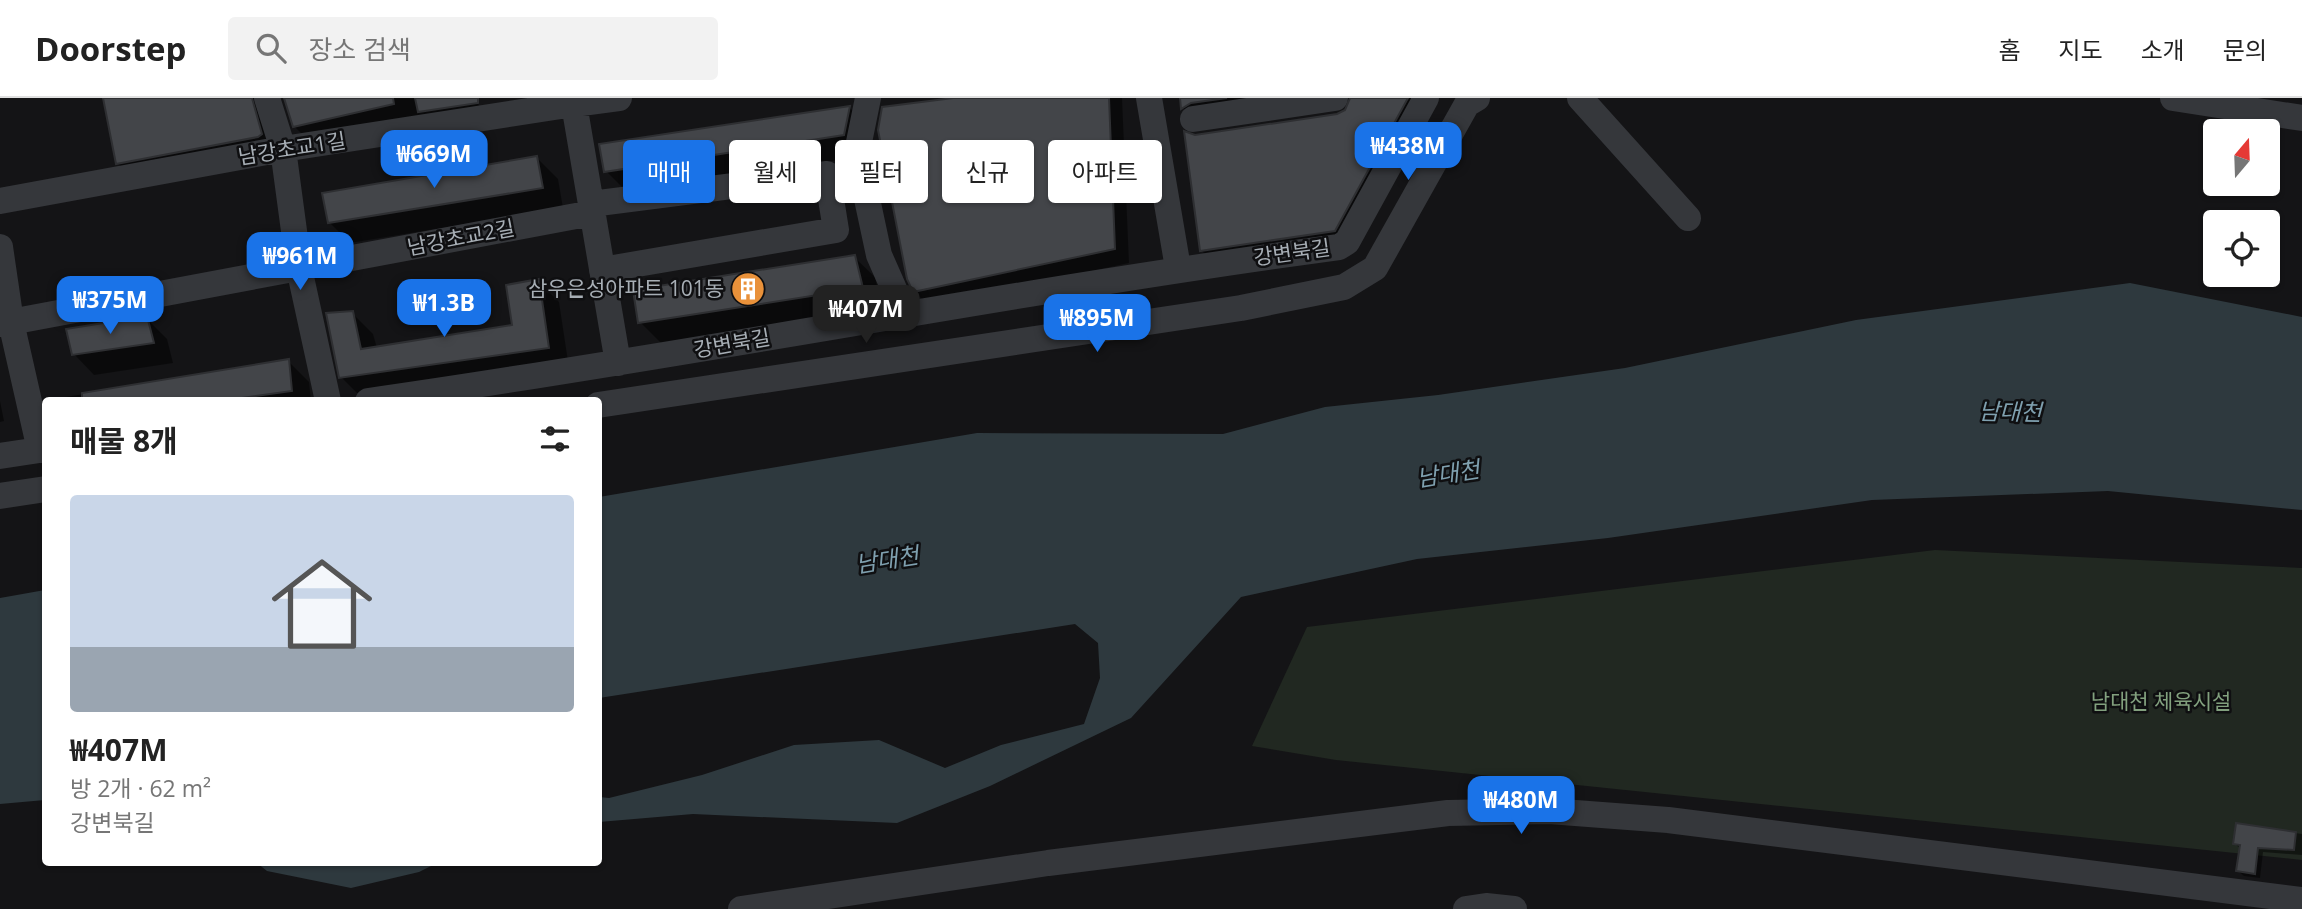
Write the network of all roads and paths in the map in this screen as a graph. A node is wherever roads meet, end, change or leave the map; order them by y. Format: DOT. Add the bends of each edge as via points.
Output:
graph roads {
  1 [pos="267,98"];
  2 [pos="619,98"];
  3 [pos="867,98"];
  4 [pos="1149,98"];
  5 [pos="1335,98"];
  6 [pos="1426,98"];
  7 [pos="1477,98"];
  8 [pos="1580,98"];
  9 [pos="2173,98"];
  10 [pos="573,104"];
  11 [pos="2302,118"];
  12 [pos="1193,119"];
  13 [pos="283,149"];
  14 [pos="0,201"];
  15 [pos="592,208"];
  16 [pos="1688,218"];
  17 [pos="0,247"];
  18 [pos="299,268"];
  19 [pos="1178,268"];
  20 [pos="602,270"];
  21 [pos="905,314"];
  22 [pos="6,323"];
  23 [pos="618,363"];
  24 [pos="327,397"];
  25 [pos="394,397"];
  26 [pos="602,404"];
  27 [pos="42,447"];
  28 [pos="42,450"];
  29 [pos="0,456"];
  30 [pos="42,490"];
  31 [pos="0,496"];
  32 [pos="2302,900"];
  33 [pos="1480,908"];
  34 [pos="741,909"];
  35 [pos="1514,909"];
  1 -- 13 [label="street"];
  2 -- 10 [label="street, 남강초교1길"];
  3 -- 21 [label="street" via="857,152 879,255"];
  4 -- 19 [label="street"];
  5 -- 12 [label="street"];
  6 -- 19 [label="street, 강변북길" via="1347,242 1339,247"];
  7 -- 26 [label="street" via="1467,104 1375,268 1344,287 1241,308"];
  8 -- 16 [label="street"];
  9 -- 11 [label="street"];
  10 -- 13 [label="street, 남강초교1길"];
  10 -- 15 [label="street"];
  13 -- 14 [label="street, 남강초교1길"];
  13 -- 18 [label="street"];
  15 -- 18 [label="street, 남강초교2길"];
  15 -- 20 [label="street"];
  15 -- 20 [label="street, 남강초교2길" via="827,174 836,230"];
  17 -- 22 [label="street"];
  18 -- 22 [label="street, 남강초교2길"];
  18 -- 24 [label="street"];
  19 -- 21 [label="street, 강변북길"];
  20 -- 23 [label="street"];
  21 -- 23 [label="street, 강변북길"];
  22 -- 27 [label="street"];
  23 -- 25 [label="street, 강변북길"];
  28 -- 29 [label="street"];
  30 -- 31 [label="street"];
  32 -- 34 [label="street" via="1668,820 1549,811 1448,813 1048,863"];
  33 -- 35 [label="street"];
}
